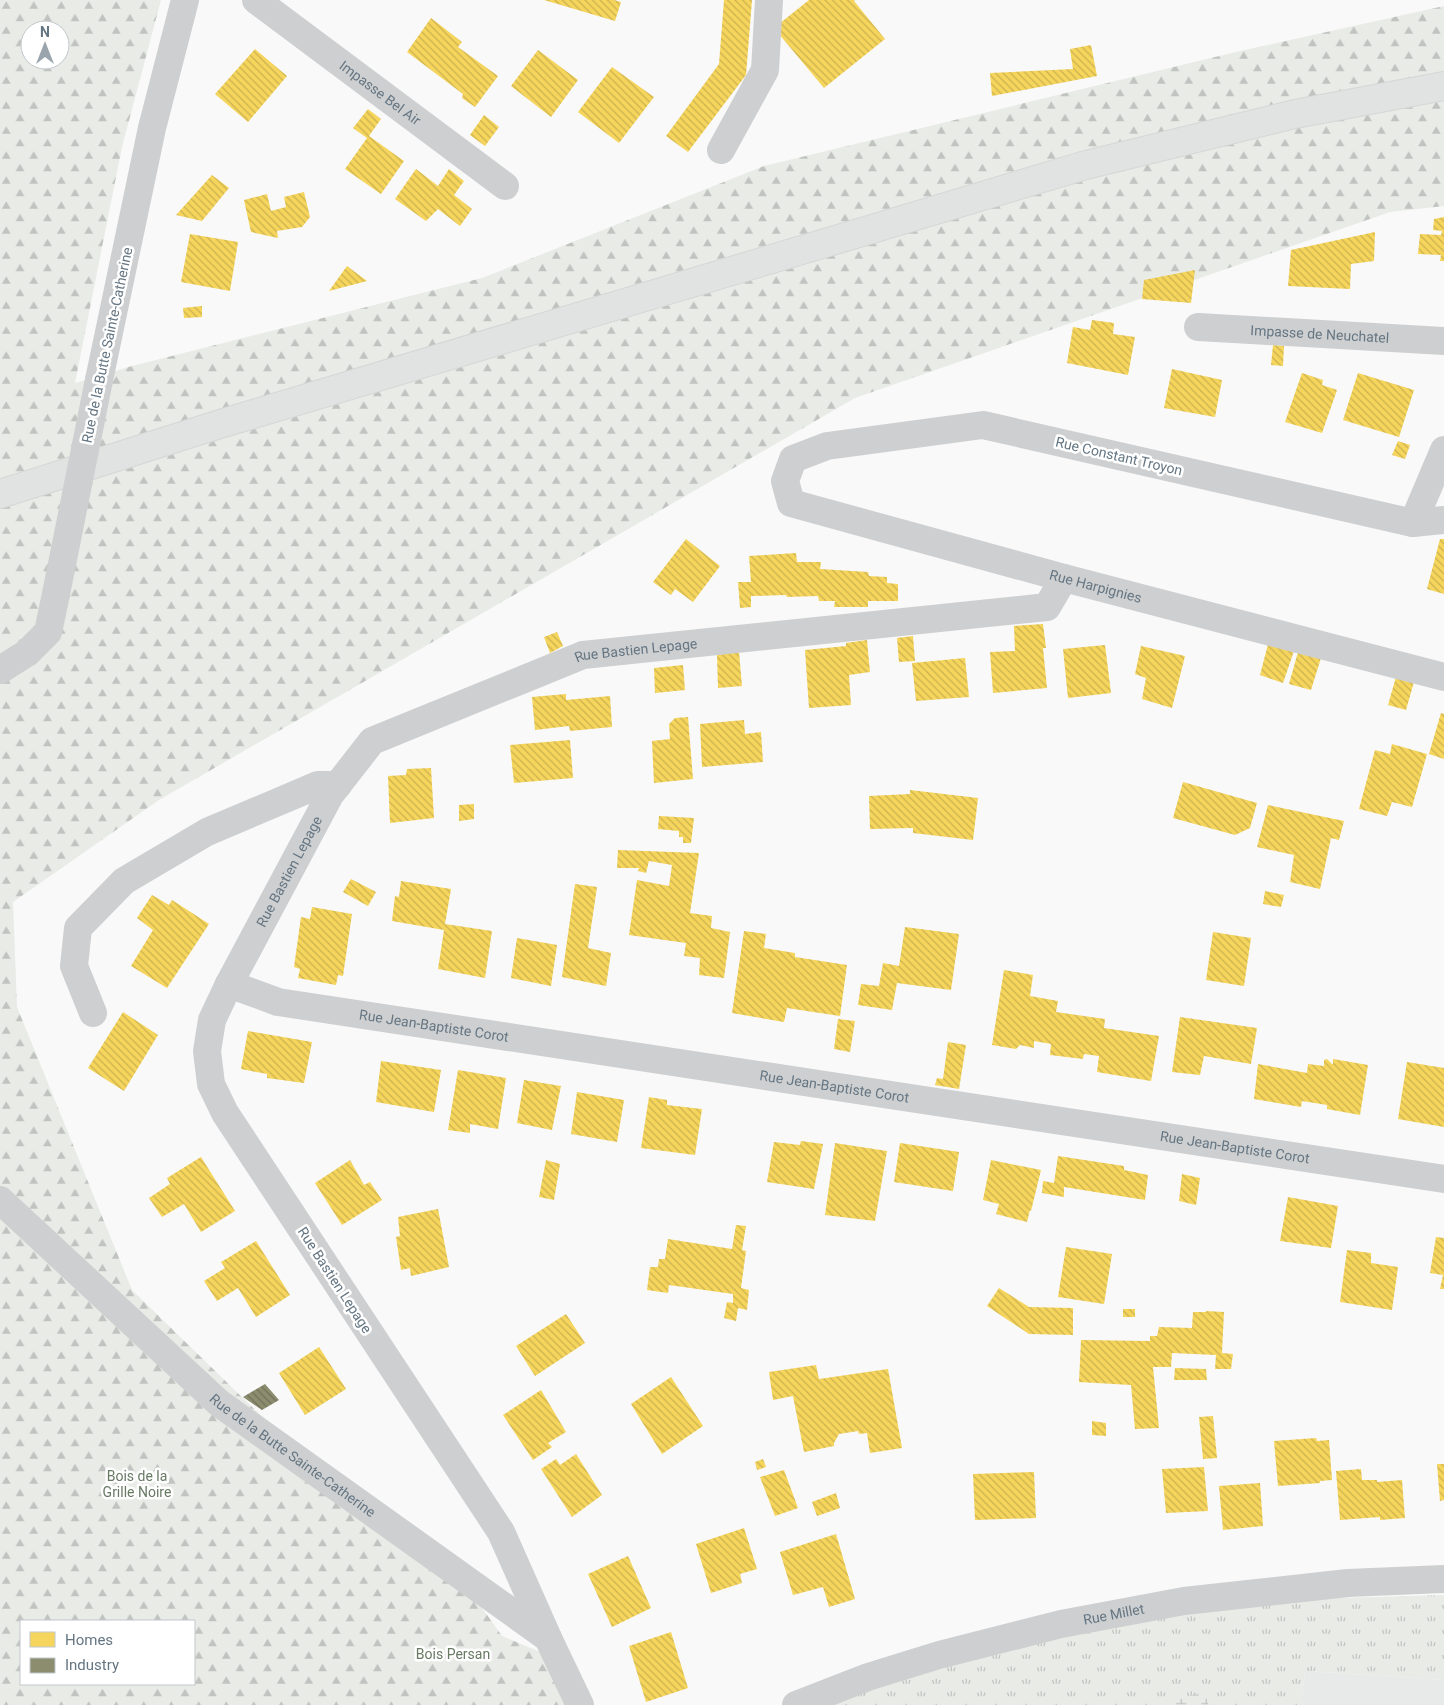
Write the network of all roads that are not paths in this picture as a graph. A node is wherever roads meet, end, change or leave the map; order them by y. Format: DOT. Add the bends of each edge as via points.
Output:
graph roads {
  1 [pos="184,0"];
  2 [pos="256,0"];
  3 [pos="769,0"];
  4 [pos="1444,86"];
  5 [pos="721,150"];
  6 [pos="505,186"];
  7 [pos="1198,327"];
  8 [pos="1444,341"];
  9 [pos="1444,450"];
  10 [pos="793,459"];
  11 [pos="0,494"];
  12 [pos="1444,520"];
  13 [pos="1413,524"];
  14 [pos="1064,578"];
  15 [pos="0,670"];
  16 [pos="1444,677"];
  17 [pos="338,785"];
  18 [pos="229,984"];
  19 [pos="94,1013"];
  20 [pos="1444,1179"];
  21 [pos="0,1200"];
  22 [pos="1444,1579"];
  23 [pos="548,1638"];
  24 [pos="580,1705"];
  25 [pos="796,1705"];
  1 -- 15 [label="street, Rue de la Butte Sainte-Catherine, bridge" via="152,128 48,632 27,654"];
  2 -- 6 [label="street, Impasse Bel Air"];
  3 -- 5 [label="street" via="765,70"];
  4 -- 11 [label="main road" via="1295,114 1086,165 220,424"];
  7 -- 8 [label="street, Impasse de Neuchatel"];
  9 -- 13 [label="street"];
  10 -- 13 [label="street, Rue Constant Troyon" via="826,446 983,425"];
  10 -- 14 [label="street, Rue Harpignies" via="786,481 791,503"];
  12 -- 13 [label="street, Rue Constant Troyon"];
  14 -- 16 [label="street, Rue Harpignies"];
  14 -- 17 [label="street, Rue Bastien Lepage" via="1047,607 583,655 372,741"];
  17 -- 18 [label="street, Rue Bastien Lepage"];
  17 -- 19 [label="street" via="318,785 207,832 124,882 78,928 74,966"];
  18 -- 20 [label="street, Rue Jean-Baptiste Corot" via="284,1003"];
  18 -- 23 [label="street, Rue Bastien Lepage" via="212,1020 207,1051 214,1091 225,1113 501,1532"];
  21 -- 23 [label="street, Rue de la Butte Sainte-Catherine" via="219,1403"];
  22 -- 25 [label="street, Rue Millet" via="1348,1584 1184,1601 1061,1624 868,1676"];
  23 -- 24 [label="street, Rue de la Butte Sainte-Catherine"];
}
